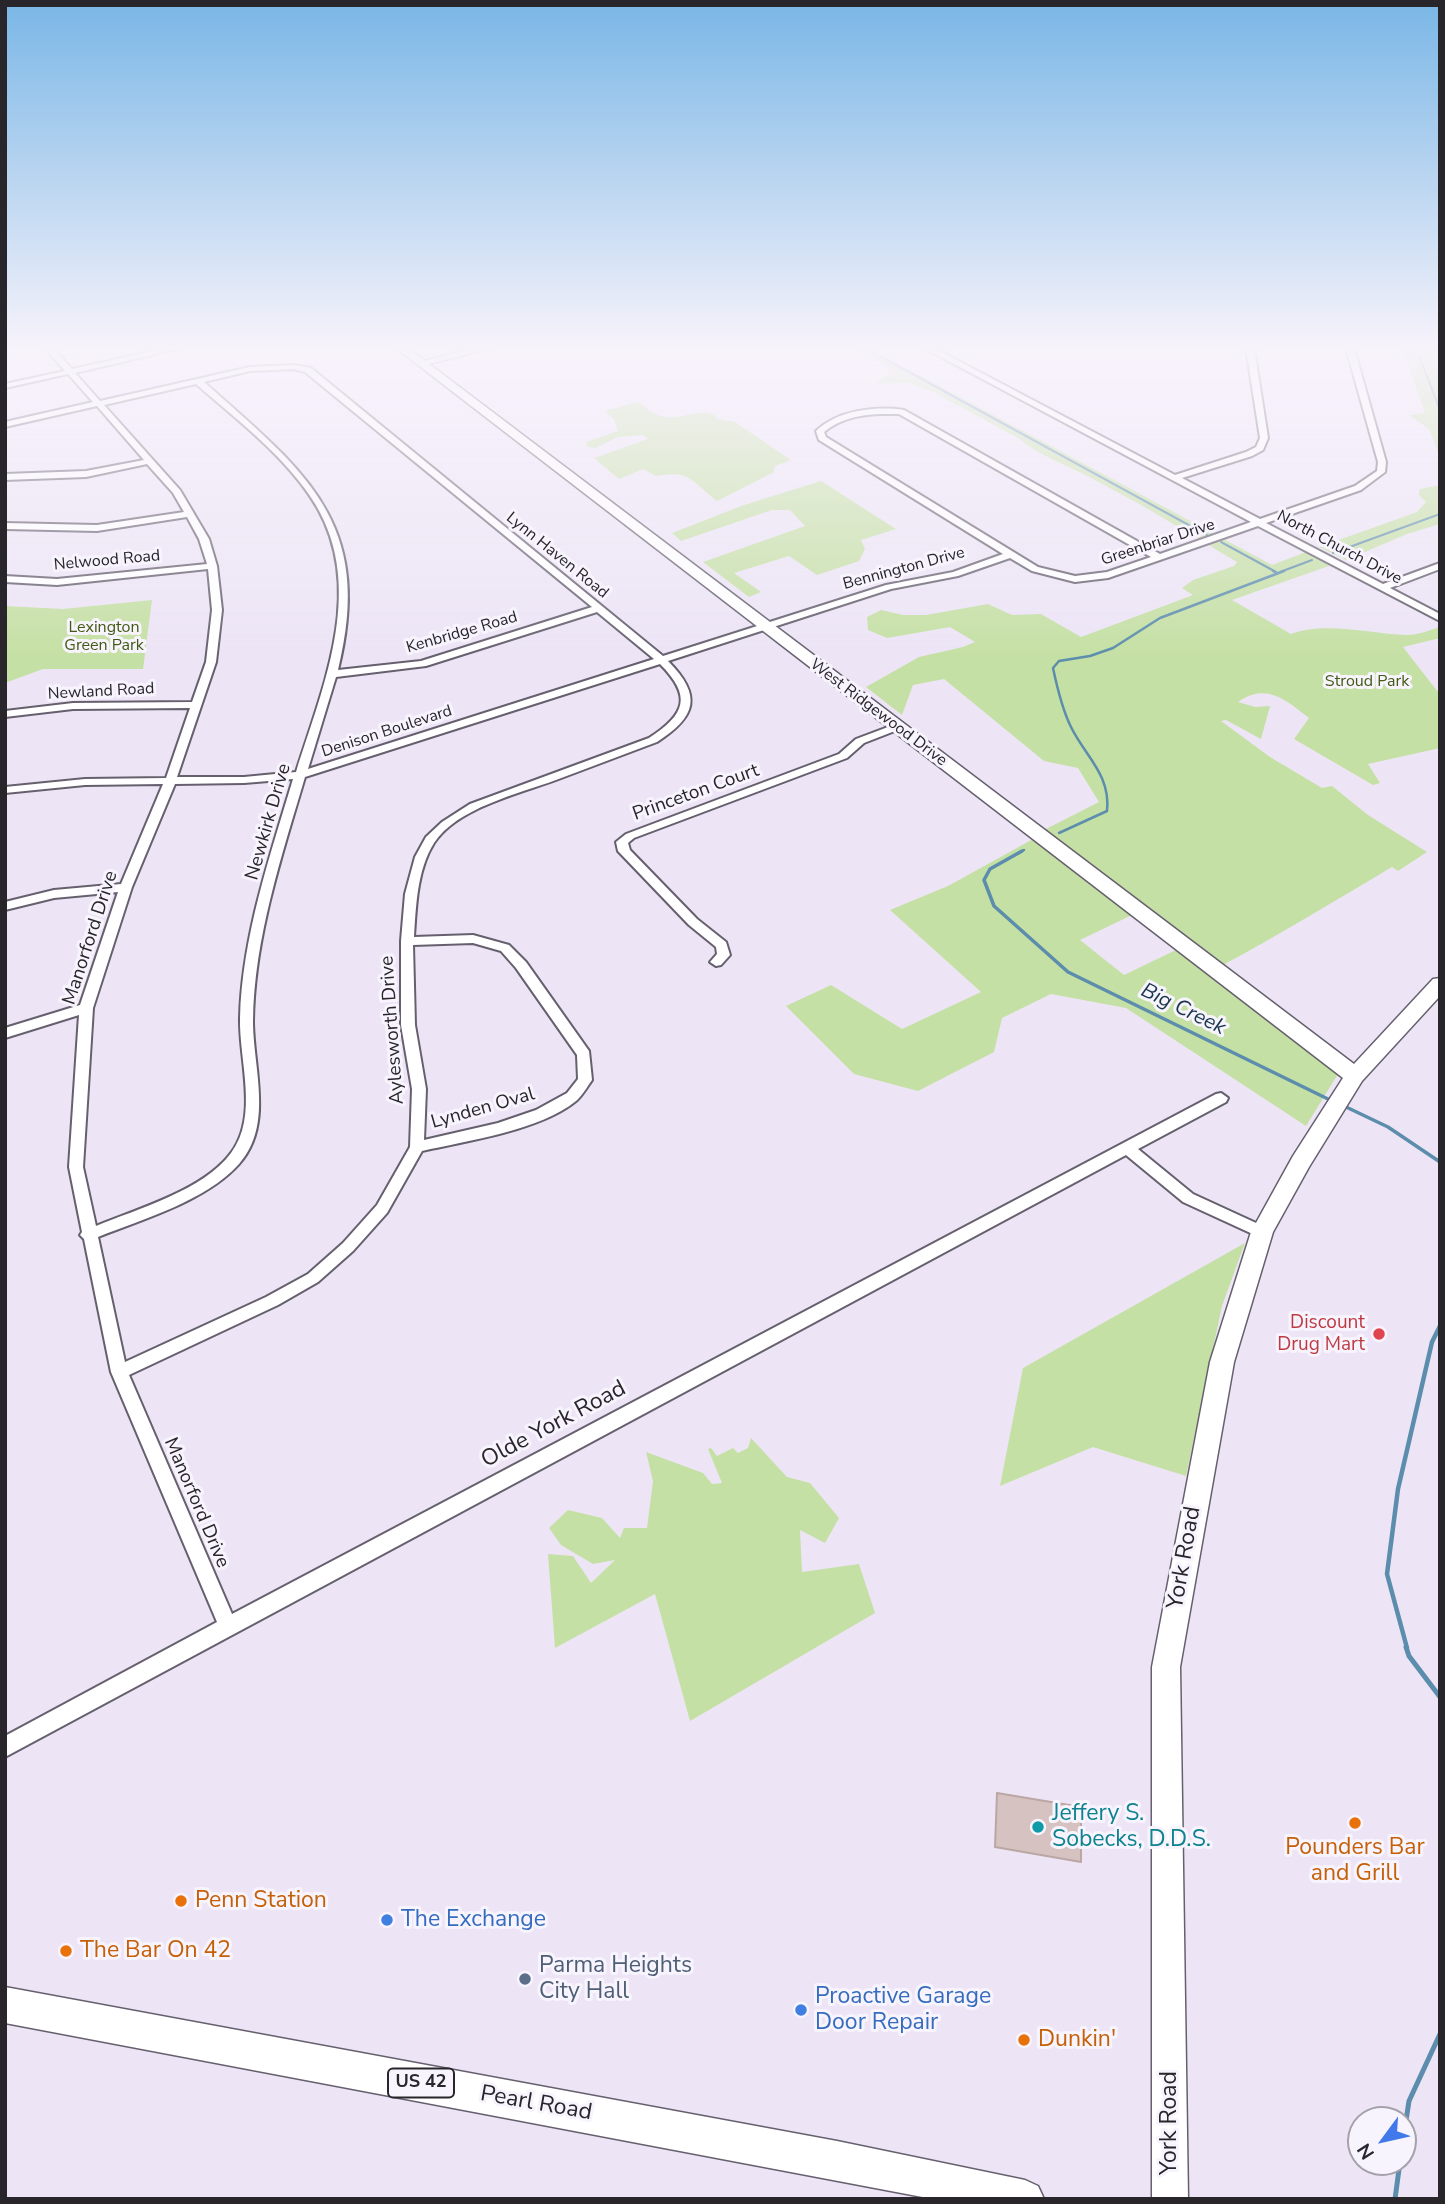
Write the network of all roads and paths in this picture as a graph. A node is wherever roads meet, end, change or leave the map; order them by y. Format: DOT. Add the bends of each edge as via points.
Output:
graph roads {
  1 [pos="140,451"];
  2 [pos="271,451"];
  3 [pos="406,451"];
  4 [pos="536,451"];
  5 [pos="843,451"];
  6 [pos="972,451"];
  7 [pos="1123,451"];
  8 [pos="1254,451"];
  9 [pos="1379,451"];
  10 [pos="149,461"];
  11 [pos="5,477"];
  12 [pos="1174,478"];
  13 [pos="191,514"];
  14 [pos="1261,523"];
  15 [pos="5,526"];
  16 [pos="1011,554"];
  17 [pos="1160,558"];
  18 [pos="212,566"];
  19 [pos="1440,566"];
  20 [pos="5,579"];
  21 [pos="1383,587"];
  22 [pos="599,608"];
  23 [pos="1440,618"];
  24 [pos="765,626"];
  25 [pos="662,660"];
  26 [pos="332,674"];
  27 [pos="197,705"];
  28 [pos="5,714"];
  29 [pos="896,727"];
  30 [pos="300,775"];
  31 [pos="170,782"];
  32 [pos="5,790"];
  33 [pos="126,887"];
  34 [pos="5,906"];
  35 [pos="407,941"];
  36 [pos="716,962"];
  37 [pos="1440,984"];
  38 [pos="86,1008"];
  39 [pos="5,1033"];
  40 [pos="1355,1076"];
  41 [pos="1221,1098"];
  42 [pos="417,1147"];
  43 [pos="1127,1147"];
  44 [pos="1262,1232"];
  45 [pos="88,1235"];
  46 [pos="119,1372"];
  47 [pos="228,1626"];
  48 [pos="5,1747"];
  49 [pos="5,2005"];
  50 [pos="1025,2199"];
  51 [pos="1170,2199"];
  1 -- 10 [label="street, Manorford Drive"];
  2 -- 26 [label="street, Newkirk Drive" via="300,479 333,531 344,581"];
  3 -- 22 [label="street, Lynn Haven Road"];
  4 -- 24 [label="main road, West Ridgewood Drive"];
  5 -- 16 [label="street, Greenbriar Drive"];
  6 -- 17 [label="street, Greenbriar Drive"];
  7 -- 12 [label="street, North Church Drive"];
  8 -- 12 [label="street"];
  9 -- 14 [label="street, Greenbriar Drive" via="1381,472 1358,488"];
  10 -- 11 [label="street" via="86,474"];
  10 -- 13 [label="street, Manorford Drive"];
  12 -- 14 [label="street, North Church Drive"];
  13 -- 15 [label="street" via="97,528"];
  13 -- 18 [label="street, Manorford Drive"];
  14 -- 17 [label="street, Greenbriar Drive"];
  14 -- 21 [label="street, North Church Drive"];
  16 -- 17 [label="street, Greenbriar Drive" via="1035,569 1075,579 1108,575"];
  16 -- 24 [label="street, Bennington Drive"];
  18 -- 20 [label="street, Nelwood Road" via="70,581"];
  18 -- 27 [label="street, Manorford Drive" via="217,610 211,662"];
  19 -- 21 [label="street"];
  21 -- 23 [label="street, North Church Drive"];
  22 -- 25 [label="street, Lynn Haven Road"];
  22 -- 26 [label="street, Kenbridge Road" via="422,664"];
  24 -- 25 [label="street, Denison Boulevard"];
  24 -- 29 [label="main road, West Ridgewood Drive"];
  25 -- 30 [label="street, Denison Boulevard"];
  25 -- 35 [label="street, Aylesworth Drive" via="687,690 682,718 653,740 495,797 446,824 421,857 411,894"];
  26 -- 30 [label="street, Newkirk Drive"];
  27 -- 28 [label="street, Newland Road" via="73,706"];
  27 -- 31 [label="street, Manorford Drive"];
  29 -- 36 [label="street, Princeton Court" via="860,741 843,757 622,842 624,851 722,945 724,954"];
  29 -- 40 [label="main road, West Ridgewood Drive"];
  30 -- 31 [label="street, Denison Boulevard"];
  30 -- 45 [label="street, Newkirk Drive" via="261,916 250,978 246,1029 253,1116 245,1145 225,1170 191,1191"];
  31 -- 32 [label="street, Denison Boulevard" via="85,782"];
  31 -- 33 [label="street, Manorford Drive"];
  33 -- 34 [label="street" via="54,894"];
  33 -- 38 [label="street, Manorford Drive"];
  35 -- 42 [label="street, Aylesworth Drive" via="408,1025 419,1089"];
  35 -- 42 [label="street, Lynden Oval" via="473,939 505,948 584,1054 585,1080 572,1097 501,1127"];
  37 -- 40 [label="main road, York Road"];
  38 -- 39 [label="street"];
  38 -- 45 [label="street, Manorford Drive" via="76,1167"];
  40 -- 44 [label="main road, York Road"];
  41 -- 43 [label="street, Olde York Road"];
  42 -- 46 [label="street, Aylesworth Drive" via="382,1209 313,1278"];
  43 -- 44 [label="street" via="1188,1198"];
  43 -- 47 [label="street, Olde York Road"];
  44 -- 51 [label="main road, York Road" via="1222,1362 1166,1667"];
  45 -- 46 [label="street, Manorford Drive"];
  46 -- 47 [label="street, Manorford Drive"];
  47 -- 48 [label="street, Olde York Road"];
  49 -- 50 [label="main road, Pearl Road / US 42" via="855,2163"];
}
